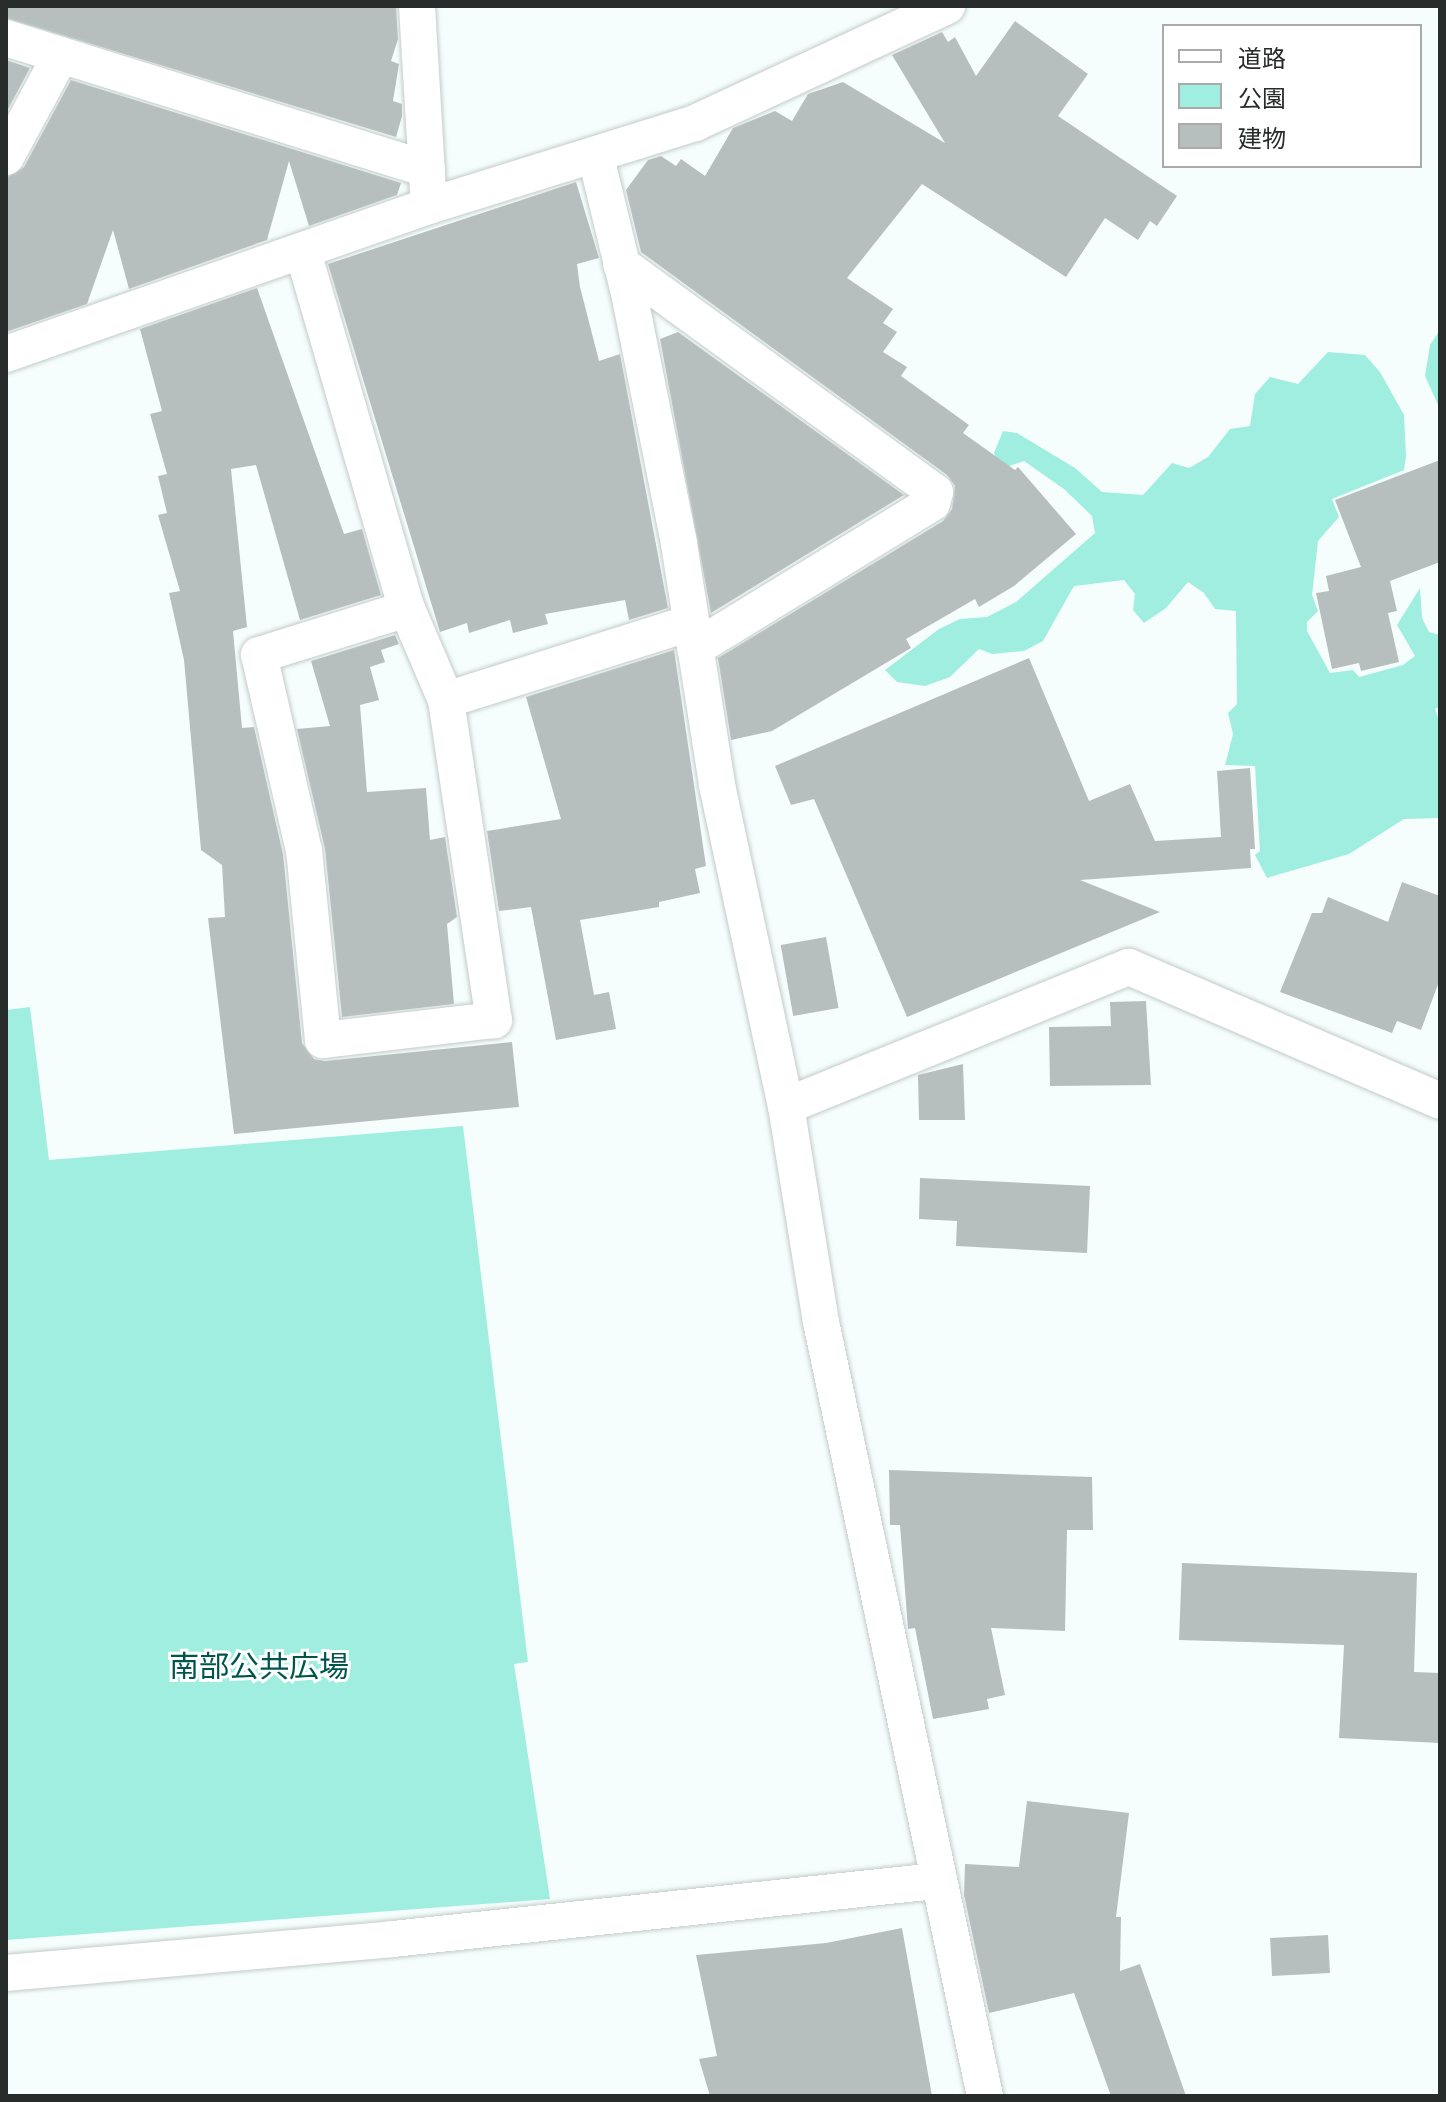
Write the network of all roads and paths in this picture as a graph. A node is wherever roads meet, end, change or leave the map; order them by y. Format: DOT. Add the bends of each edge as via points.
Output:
graph roads {
  1 [pos="417,6"];
  2 [pos="947,6"];
  3 [pos="6,38"];
  4 [pos="61,55"];
  5 [pos="6,157"];
  6 [pos="596,157"];
  7 [pos="427,169"];
  8 [pos="429,206"];
  9 [pos="303,252"];
  10 [pos="621,264"];
  11 [pos="6,354"];
  12 [pos="407,609"];
  13 [pos="692,636"];
  14 [pos="446,700"];
  15 [pos="1440,1101"];
  16 [pos="786,1106"];
  17 [pos="936,1881"];
  18 [pos="6,1973"];
  19 [pos="985,2096"];
  1 -- 7 [label="street"];
  2 -- 6 [label="street" via="695,123"];
  3 -- 4 [label="street"];
  4 -- 5 [label="street"];
  4 -- 7 [label="street"];
  6 -- 8 [label="street"];
  6 -- 10 [label="street"];
  7 -- 8 [label="street"];
  8 -- 9 [label="street"];
  9 -- 11 [label="street"];
  9 -- 12 [label="street"];
  10 -- 13 [label="street"];
  10 -- 13 [label="street" via="935,492 932,503"];
  12 -- 14 [label="street"];
  12 -- 14 [label="street" via="259,655 304,851 323,1040 494,1020"];
  13 -- 14 [label="street"];
  13 -- 16 [label="street" via="717,785"];
  15 -- 16 [label="street" via="1129,967"];
  16 -- 17 [label="street" via="821,1322"];
  17 -- 18 [label="street" via="393,1939"];
  17 -- 19 [label="street"];
}
